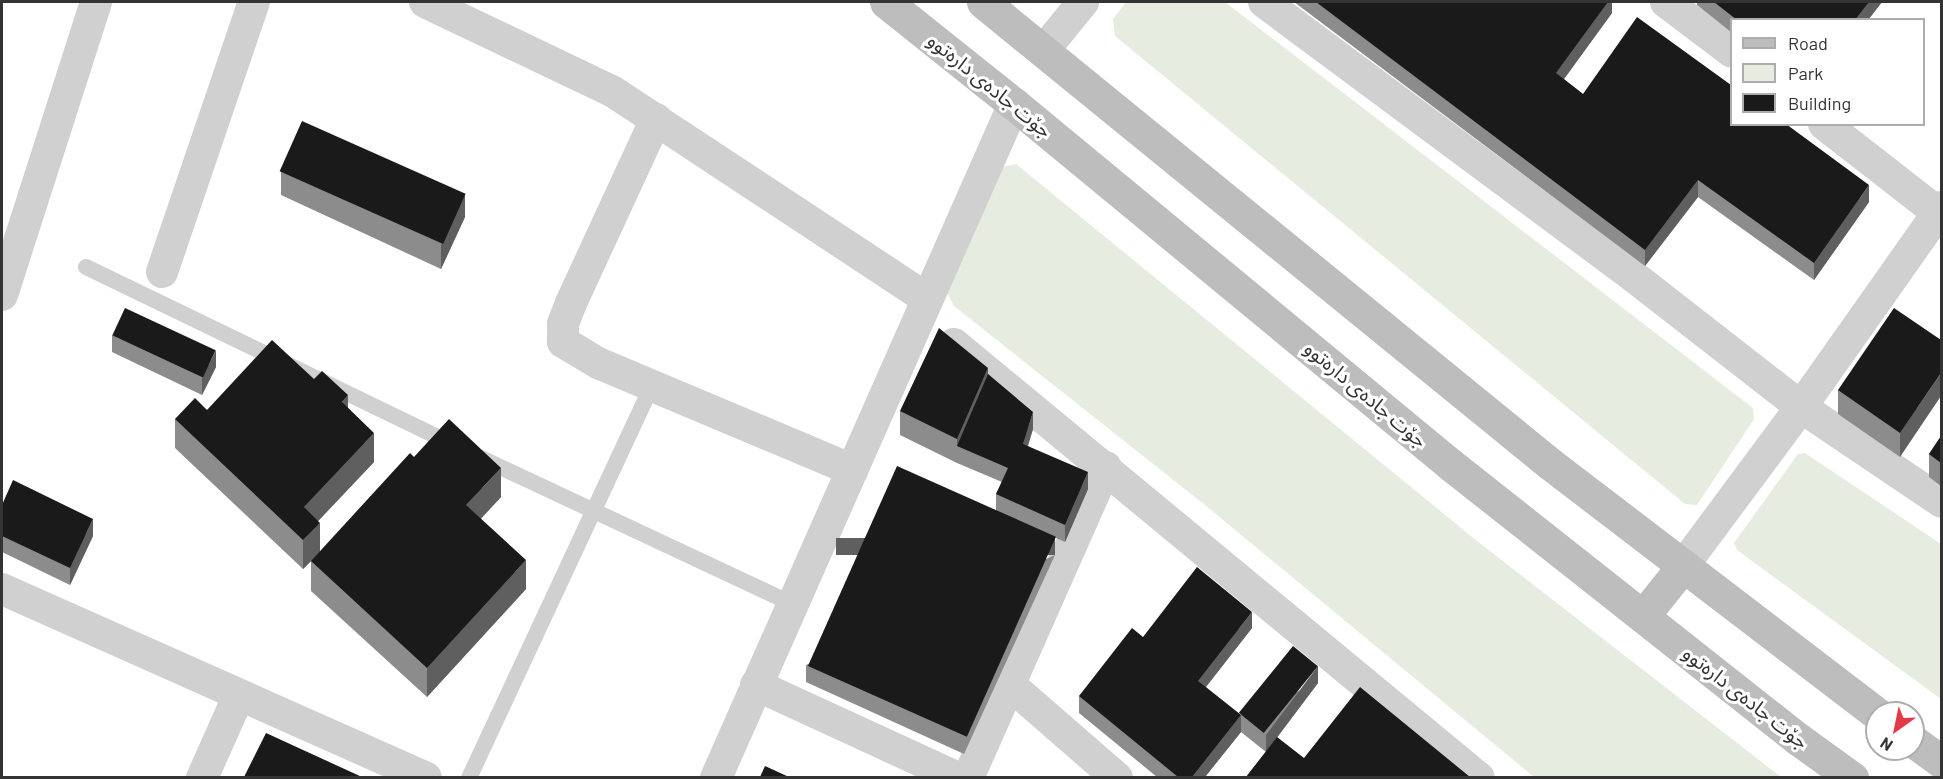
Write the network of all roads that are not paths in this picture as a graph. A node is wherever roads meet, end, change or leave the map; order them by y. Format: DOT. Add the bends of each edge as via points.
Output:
graph roads {
  1 [pos="96,2"];
  2 [pos="254,2"];
  3 [pos="425,2"];
  4 [pos="886,2"];
  5 [pos="983,2"];
  6 [pos="1083,2"];
  7 [pos="1264,2"];
  8 [pos="1666,2"];
  9 [pos="1044,50"];
  10 [pos="1730,51"];
  11 [pos="1014,104"];
  12 [pos="656,119"];
  13 [pos="1827,126"];
  14 [pos="1940,212"];
  15 [pos="86,267"];
  16 [pos="162,272"];
  17 [pos="2,295"];
  18 [pos="924,308"];
  19 [pos="652,385"];
  20 [pos="1801,407"];
  21 [pos="1106,466"];
  22 [pos="852,470"];
  23 [pos="1941,502"];
  24 [pos="591,511"];
  25 [pos="1683,566"];
  26 [pos="2,589"];
  27 [pos="792,604"];
  28 [pos="1643,616"];
  29 [pos="1009,684"];
  30 [pos="756,685"];
  31 [pos="239,695"];
  32 [pos="1865,705"];
  33 [pos="1925,750"];
  34 [pos="1941,762"];
  35 [pos="202,777"];
  36 [pos="426,777"];
  37 [pos="469,777"];
  38 [pos="716,777"];
  39 [pos="958,777"];
  40 [pos="968,777"];
  41 [pos="1117,777"];
  42 [pos="1479,777"];
  43 [pos="1852,777"];
  1 -- 17 [label="street"];
  2 -- 16 [label="street"];
  3 -- 12 [label="street" via="612,91"];
  4 -- 11 [label="main road, جۆت جادەی دارەتوو"];
  5 -- 9 [label="main road"];
  6 -- 9 [label="street"];
  7 -- 20 [label="street" via="1624,269"];
  8 -- 10 [label="street"];
  9 -- 25 [label="main road" via="1550,463"];
  11 -- 18 [label="street"];
  11 -- 28 [label="main road, جۆت جادەی دارەتوو" via="1451,465"];
  12 -- 18 [label="street"];
  12 -- 19 [label="street" via="563,324 563,342 579,353"];
  13 -- 14 [label="street"];
  14 -- 20 [label="street"];
  15 -- 24 [label="lane"];
  18 -- 21 [label="street"];
  18 -- 22 [label="street"];
  19 -- 22 [label="street"];
  19 -- 24 [label="lane"];
  20 -- 23 [label="street"];
  20 -- 25 [label="street"];
  21 -- 29 [label="street"];
  21 -- 42 [label="street"];
  22 -- 27 [label="street"];
  24 -- 27 [label="lane"];
  24 -- 37 [label="lane"];
  25 -- 28 [label="main road"];
  25 -- 32 [label="main road"];
  26 -- 31 [label="street"];
  27 -- 30 [label="street"];
  28 -- 43 [label="main road, جۆت جادەی دارەتوو"];
  29 -- 40 [label="street"];
  29 -- 41 [label="street"];
  30 -- 38 [label="street"];
  30 -- 39 [label="street"];
  31 -- 35 [label="street"];
  31 -- 36 [label="street"];
  33 -- 34 [label="main road"];
}
